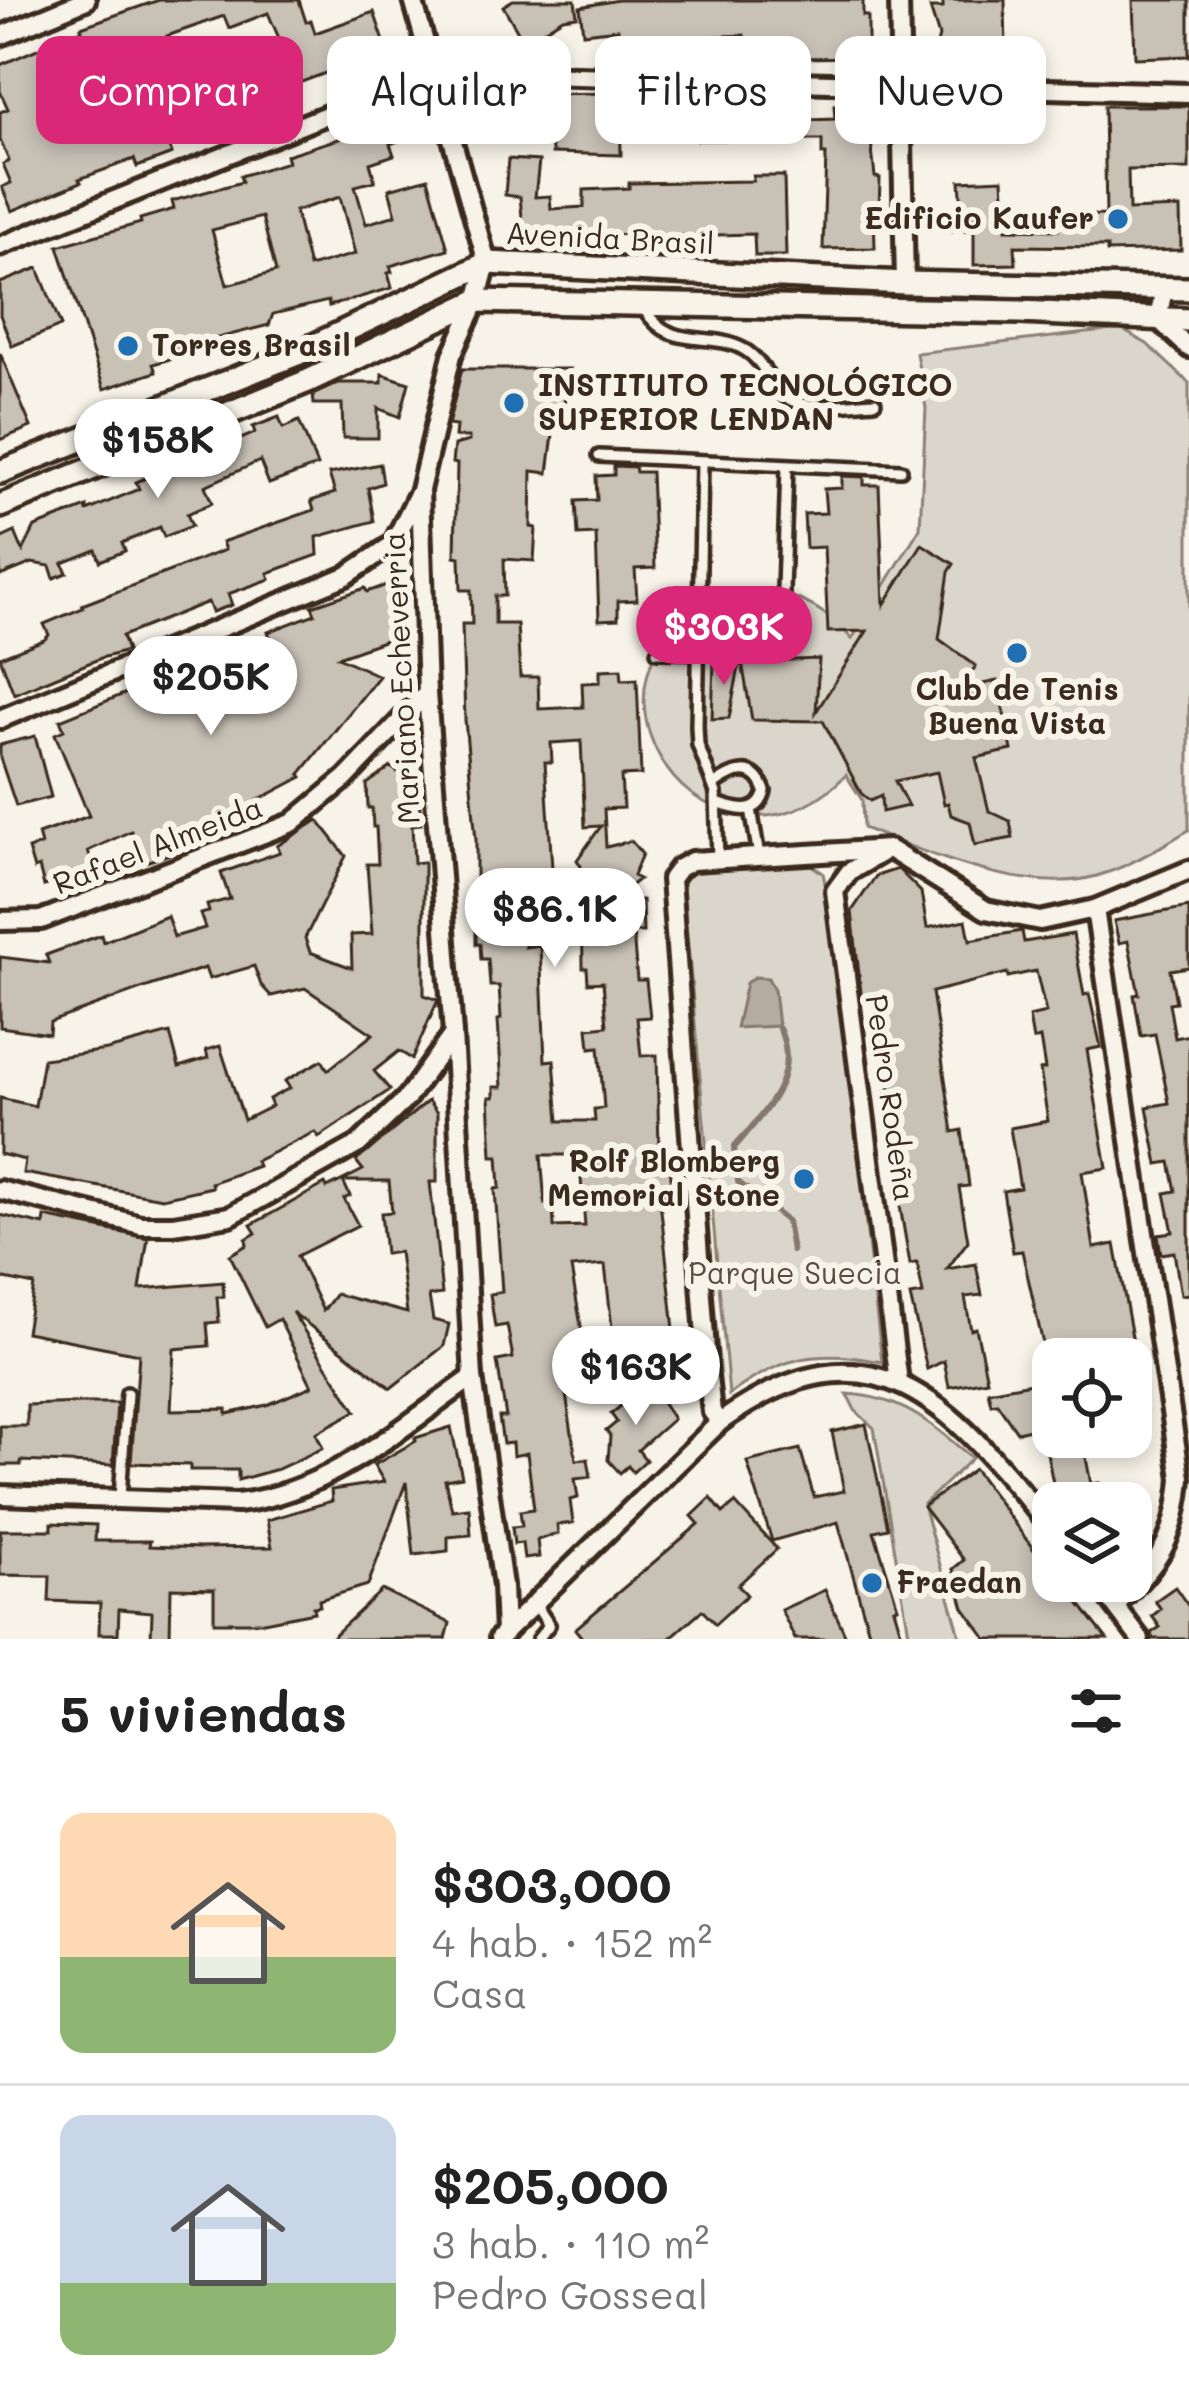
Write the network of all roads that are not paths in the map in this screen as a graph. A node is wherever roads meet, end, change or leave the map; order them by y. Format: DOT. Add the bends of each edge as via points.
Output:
graph roads {
  1 [pos="86,0"];
  2 [pos="413,0"];
  3 [pos="899,0"];
  4 [pos="0,36"];
  5 [pos="424,36"];
  6 [pos="900,36"];
  7 [pos="571,75"];
  8 [pos="835,81"];
  9 [pos="1046,88"];
  10 [pos="1189,93"];
  11 [pos="327,115"];
  12 [pos="454,144"];
  13 [pos="902,144"];
  14 [pos="1,244"];
  15 [pos="487,263"];
  16 [pos="905,283"];
  17 [pos="1164,289"];
  18 [pos="1189,289"];
  19 [pos="477,302"];
  20 [pos="641,304"];
  21 [pos="1158,319"];
  22 [pos="1189,320"];
  23 [pos="1189,348"];
  24 [pos="875,402"];
  25 [pos="599,456"];
  26 [pos="703,462"];
  27 [pos="788,467"];
  28 [pos="901,470"];
  29 [pos="0,472"];
  30 [pos="420,490"];
  31 [pos="0,506"];
  32 [pos="657,652"];
  33 [pos="699,654"];
  34 [pos="427,693"];
  35 [pos="0,719"];
  36 [pos="715,785"];
  37 [pos="717,803"];
  38 [pos="751,809"];
  39 [pos="889,848"];
  40 [pos="759,856"];
  41 [pos="718,859"];
  42 [pos="1189,870"];
  43 [pos="1095,909"];
  44 [pos="0,921"];
  45 [pos="453,1034"];
  46 [pos="0,1190"];
  47 [pos="473,1377"];
  48 [pos="899,1382"];
  49 [pos="127,1393"];
  50 [pos="719,1422"];
  51 [pos="0,1495"];
  52 [pos="119,1498"];
  53 [pos="1032,1505"];
  54 [pos="502,1586"];
  55 [pos="1114,1602"];
  56 [pos="535,1604"];
  57 [pos="1116,1605"];
  58 [pos="502,1636"];
  59 [pos="538,1639"];
  60 [pos="1140,1639"];
  1 -- 4 [label="street"];
  2 -- 5 [label="street, Mariano Echeverria"];
  3 -- 6 [label="street"];
  7 -- 8 [label="street"];
  9 -- 10 [label="street"];
  11 -- 14 [label="street"];
  12 -- 15 [label="street, Mariano Echeverria"];
  13 -- 16 [label="street"];
  15 -- 16 [label="street, Avenida Brasil"];
  15 -- 19 [label="street, Mariano Echeverria"];
  15 -- 29 [label="street, Avenida Brasil" via="297,354"];
  16 -- 17 [label="street, Avenida Brasil"];
  17 -- 18 [label="street, Avenida Brasil"];
  17 -- 21 [label="street"];
  19 -- 20 [label="street, Avenida Brasil"];
  19 -- 30 [label="street, Mariano Echeverria" via="452,355"];
  19 -- 31 [label="street, Avenida Brasil" via="308,381"];
  20 -- 21 [label="street, Avenida Brasil"];
  20 -- 24 [label="lane" via="665,333 751,353 788,399"];
  21 -- 22 [label="street, Avenida Brasil"];
  21 -- 23 [label="street"];
  25 -- 26 [label="lane"];
  26 -- 27 [label="lane"];
  26 -- 33 [label="lane"];
  27 -- 28 [label="lane"];
  27 -- 33 [label="lane" via="777,641 764,652"];
  30 -- 34 [label="street, Mariano Echeverria"];
  30 -- 35 [label="street" via="393,544 346,576"];
  32 -- 33 [label="lane"];
  33 -- 36 [label="lane" via="698,745"];
  34 -- 44 [label="street, Rafael Almeida" via="292,823 41,920"];
  34 -- 45 [label="street, Mariano Echeverria"];
  36 -- 37 [label="lane"];
  36 -- 38 [label="lane" via="735,771 754,774 765,791"];
  37 -- 38 [label="lane"];
  37 -- 41 [label="lane"];
  38 -- 40 [label="lane"];
  39 -- 40 [label="street"];
  39 -- 43 [label="street" via="986,910 1040,921"];
  39 -- 48 [label="street, Pedro Rodeña" via="849,872 835,891"];
  40 -- 41 [label="street"];
  41 -- 50 [label="street" via="692,861 671,880 710,1400"];
  42 -- 43 [label="street"];
  43 -- 57 [label="street" via="1180,1478 1172,1534"];
  45 -- 46 [label="street" via="359,1144 230,1216 141,1225"];
  45 -- 47 [label="street, Mariano Echeverria"];
  47 -- 52 [label="street" via="386,1439 283,1495 237,1503"];
  47 -- 54 [label="street, Mariano Echeverria"];
  48 -- 50 [label="street" via="855,1375 795,1380"];
  48 -- 53 [label="street" via="947,1411"];
  49 -- 52 [label="lane"];
  50 -- 56 [label="street"];
  51 -- 52 [label="street"];
  54 -- 56 [label="street" via="515,1603"];
  54 -- 58 [label="street, Mariano Echeverria"];
  55 -- 57 [label="street"];
  56 -- 58 [label="street"];
  56 -- 59 [label="lane" via="549,1624"];
  57 -- 60 [label="street"];
}
